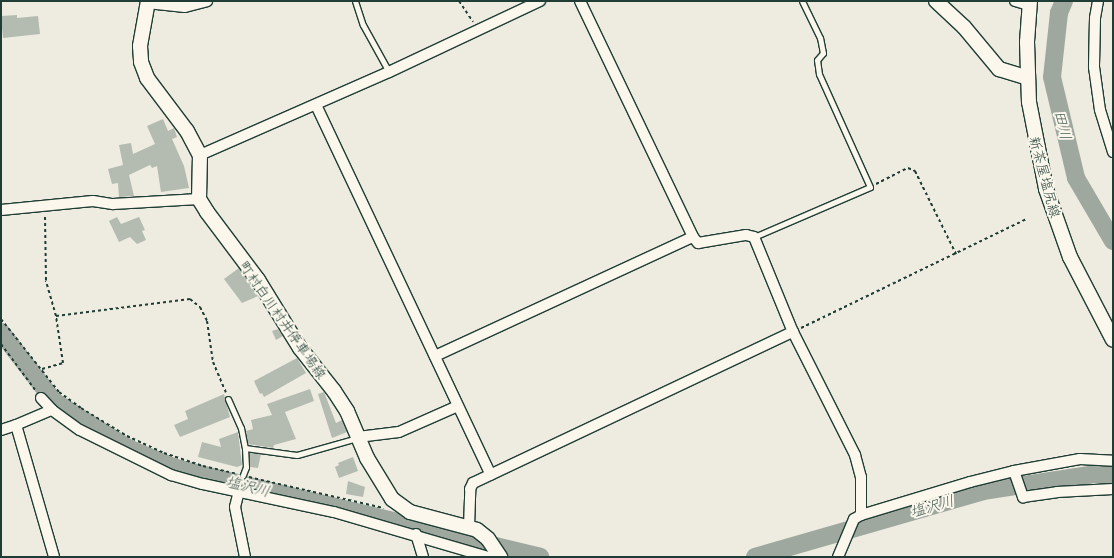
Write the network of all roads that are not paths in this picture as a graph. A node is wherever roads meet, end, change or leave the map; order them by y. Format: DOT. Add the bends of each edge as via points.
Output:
graph roads {
  1 [pos="207,1"];
  2 [pos="356,1"];
  3 [pos="540,1"];
  4 [pos="580,1"];
  5 [pos="802,1"];
  6 [pos="936,1"];
  7 [pos="1015,1"];
  8 [pos="1098,1"];
  9 [pos="148,2"];
  10 [pos="1030,3"];
  11 [pos="389,72"];
  12 [pos="1028,78"];
  13 [pos="316,104"];
  14 [pos="1113,152"];
  15 [pos="200,155"];
  16 [pos="200,199"];
  17 [pos="1,210"];
  18 [pos="693,237"];
  19 [pos="754,237"];
  20 [pos="792,332"];
  21 [pos="1113,340"];
  22 [pos="435,356"];
  23 [pos="41,398"];
  24 [pos="228,399"];
  25 [pos="458,406"];
  26 [pos="52,410"];
  27 [pos="16,425"];
  28 [pos="1,430"];
  29 [pos="358,437"];
  30 [pos="245,448"];
  31 [pos="1113,461"];
  32 [pos="1014,471"];
  33 [pos="243,475"];
  34 [pos="491,475"];
  35 [pos="1113,489"];
  36 [pos="239,491"];
  37 [pos="857,517"];
  38 [pos="469,527"];
  39 [pos="416,534"];
  40 [pos="54,557"];
  41 [pos="245,557"];
  42 [pos="423,557"];
  43 [pos="488,557"];
  44 [pos="500,557"];
  45 [pos="838,557"];
  1 -- 9 [label="street" via="185,7"];
  2 -- 11 [label="lane" via="363,25"];
  3 -- 11 [label="street"];
  4 -- 18 [label="street"];
  5 -- 19 [label="lane" via="820,38 823,53 818,60 819,74 870,187 797,221"];
  6 -- 12 [label="main road" via="999,68"];
  7 -- 10 [label="street"];
  8 -- 14 [label="street" via="1094,67 1100,110"];
  9 -- 15 [label="main road" via="140,46 144,70 159,95 187,131"];
  10 -- 12 [label="main road, 新茶屋塩尻線"];
  11 -- 13 [label="street"];
  12 -- 21 [label="main road, 新茶屋塩尻線" via="1032,127 1056,220 1074,264"];
  13 -- 15 [label="street"];
  13 -- 22 [label="street"];
  15 -- 16 [label="main road"];
  16 -- 17 [label="street" via="113,204 93,201"];
  16 -- 29 [label="main road, 町村白川村井停車場線" via="221,234 258,280 300,348 334,391 347,411"];
  18 -- 19 [label="street" via="698,243 746,235"];
  18 -- 22 [label="street"];
  19 -- 20 [label="street"];
  20 -- 34 [label="street"];
  20 -- 37 [label="street" via="855,455 861,477"];
  22 -- 25 [label="street"];
  23 -- 26 [label="street"];
  24 -- 30 [label="lane" via="241,428"];
  25 -- 29 [label="street" via="399,432"];
  25 -- 34 [label="street"];
  26 -- 27 [label="street"];
  26 -- 36 [label="street" via="80,430 171,475"];
  27 -- 28 [label="street"];
  27 -- 40 [label="street"];
  29 -- 30 [label="lane" via="297,455"];
  29 -- 38 [label="main road, 町村白川村井停車場線" via="385,491 402,508"];
  30 -- 33 [label="lane" via="246,466"];
  31 -- 32 [label="street" via="1080,459"];
  32 -- 35 [label="street" via="1023,497"];
  32 -- 37 [label="street"];
  34 -- 38 [label="street" via="473,483 470,489"];
  36 -- 39 [label="street" via="334,512"];
  36 -- 41 [label="street" via="235,507"];
  37 -- 45 [label="street"];
  38 -- 44 [label="main road, 町村白川村井停車場線" via="488,538"];
  39 -- 42 [label="street"];
  39 -- 43 [label="street"];
}
